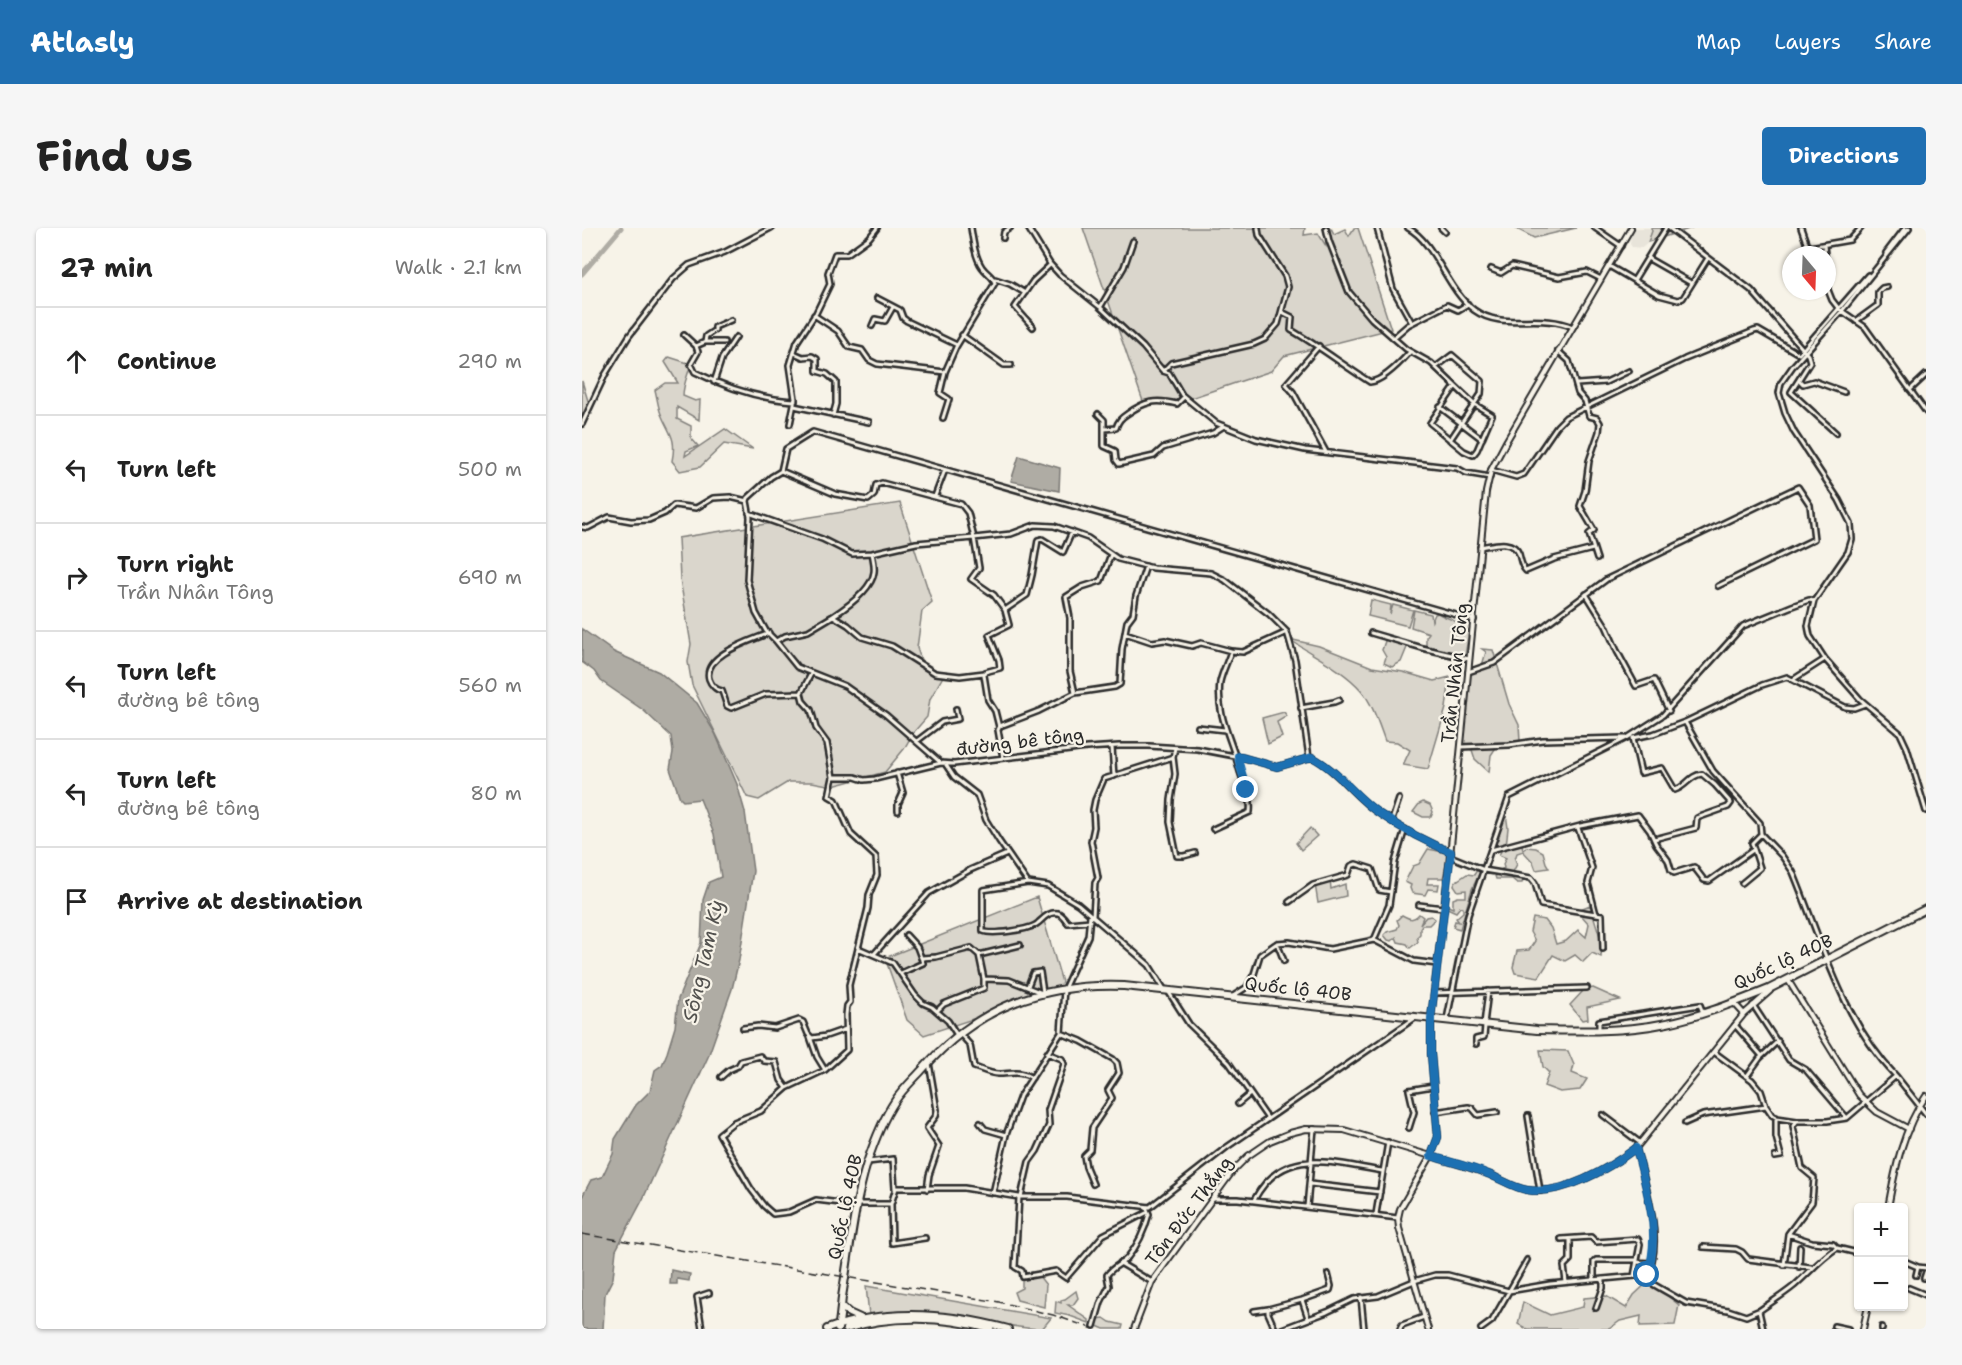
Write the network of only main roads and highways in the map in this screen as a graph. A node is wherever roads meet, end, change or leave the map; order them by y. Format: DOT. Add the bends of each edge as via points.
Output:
graph roads {
  1 [pos="1926,909"];
  2 [pos="841,1306"];
  3 [pos="861,1319"];
  4 [pos="834,1328"];
  5 [pos="846,1329"];
  6 [pos="990,1329"];
  7 [pos="1008,1329"];
  1 -- 2 [label="highway, Quốc lộ 40B" via="1769,989 1667,1023 1599,1032 1537,1030 1124,986 1064,989 1005,1005 958,1034 896,1100 868,1162"];
  2 -- 3 [label="highway"];
  2 -- 4 [label="highway, Quốc lộ 40B"];
  3 -- 4 [label="highway"];
  3 -- 7 [label="highway" via="913,1314 965,1319"];
  5 -- 6 [label="highway" via="915,1319"];
}
